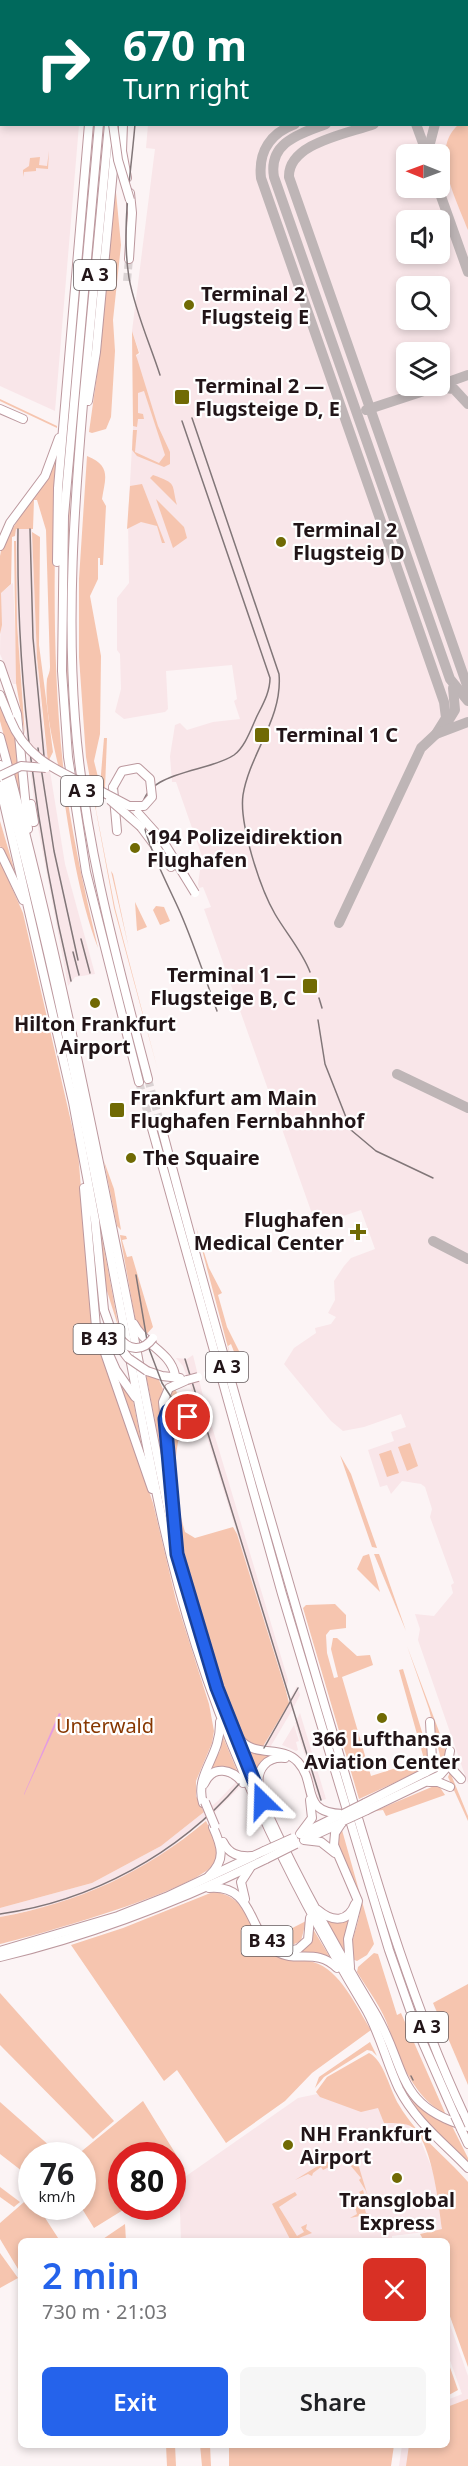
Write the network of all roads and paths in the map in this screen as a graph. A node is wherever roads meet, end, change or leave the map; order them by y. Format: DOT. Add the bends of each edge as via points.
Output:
graph roads {
  1 [pos="89,126"];
  2 [pos="99,126"];
  3 [pos="113,126"];
  4 [pos="113,126"];
  5 [pos="123,126"];
  6 [pos="130,200"];
  7 [pos="129,259"];
  8 [pos="0,411"];
  9 [pos="23,419"];
  10 [pos="67,421"];
  11 [pos="61,458"];
  12 [pos="10,523"];
  13 [pos="0,531"];
  14 [pos="0,546"];
  15 [pos="0,665"];
  16 [pos="0,695"];
  17 [pos="0,737"];
  18 [pos="0,765"];
  19 [pos="58,771"];
  20 [pos="25,775"];
  21 [pos="0,776"];
  22 [pos="0,786"];
  23 [pos="93,787"];
  24 [pos="129,806"];
  25 [pos="0,812"];
  26 [pos="34,822"];
  27 [pos="117,831"];
  28 [pos="0,852"];
  29 [pos="31,853"];
  30 [pos="16,857"];
  31 [pos="171,867"];
  32 [pos="195,893"];
  33 [pos="31,917"];
  34 [pos="82,1152"];
  35 [pos="99,1264"];
  36 [pos="128,1310"];
  37 [pos="153,1338"];
  38 [pos="117,1339"];
  39 [pos="134,1358"];
  40 [pos="229,1366"];
  41 [pos="183,1379"];
  42 [pos="140,1412"];
  43 [pos="165,1425"];
  44 [pos="180,1436"];
  45 [pos="162,1517"];
  46 [pos="177,1554"];
  47 [pos="223,1714"];
  48 [pos="430,1722"];
  49 [pos="450,1751"];
  50 [pos="444,1766"];
  51 [pos="426,1772"];
  52 [pos="461,1779"];
  53 [pos="428,1782"];
  54 [pos="450,1787"];
  55 [pos="250,1791"];
  56 [pos="262,1801"];
  57 [pos="204,1802"];
  58 [pos="366,1807"];
  59 [pos="338,1820"];
  60 [pos="214,1827"];
  61 [pos="298,1839"];
  62 [pos="253,1860"];
  63 [pos="203,1885"];
  64 [pos="311,1910"];
  65 [pos="0,1951"];
  66 [pos="0,1958"];
  67 [pos="349,1975"];
  68 [pos="363,1998"];
  69 [pos="375,2028"];
  70 [pos="466,2125"];
  71 [pos="468,2144"];
  72 [pos="468,2168"];
  1 -- 10 [label="highway, A 3"];
  2 -- 10 [label="highway, A 3"];
  3 -- 6 [label="highway, bridge"];
  4 -- 11 [label="highway, A 3" via="78,464 70,614 80,772 99,887 144,1081 102,942 78,829 64,705"];
  5 -- 6 [label="highway, bridge"];
  6 -- 7 [label="highway"];
  8 -- 9 [label="highway"];
  10 -- 11 [label="highway, A 3"];
  10 -- 11 [label="highway"];
  11 -- 12 [label="highway"];
  12 -- 13 [label="highway"];
  12 -- 14 [label="highway"];
  15 -- 20 [label="highway" via="15,701"];
  16 -- 19 [label="highway, bridge" via="19,739 31,753"];
  17 -- 29 [label="highway, B 43"];
  18 -- 39 [label="highway, B 43" via="73,1067"];
  19 -- 21 [label="highway, bridge" via="24,765"];
  19 -- 23 [label="highway, bridge"];
  20 -- 26 [label="highway"];
  20 -- 29 [label="highway"];
  22 -- 30 [label="highway, B 43"];
  23 -- 24 [label="highway, bridge"];
  23 -- 31 [label="highway, bridge" via="141,827"];
  24 -- 27 [label="highway, bridge" via="144,806 152,797 145,772 136,767 117,775 113,787"];
  24 -- 32 [label="highway, bridge" via="158,834"];
  25 -- 30 [label="highway"];
  28 -- 33 [label="highway, B 43"];
  29 -- 36 [label="highway, B 43" via="62,984"];
  30 -- 33 [label="highway, B 43"];
  33 -- 34 [label="highway, B 43"];
  34 -- 35 [label="highway, B 43"];
  34 -- 45 [label="highway, B 43" via="96,1327"];
  35 -- 38 [label="highway, B 43" via="106,1318"];
  35 -- 42 [label="highway" via="97,1303 101,1329 116,1370 130,1388"];
  36 -- 39 [label="highway, B 43"];
  36 -- 41 [label="highway" via="141,1336 167,1357"];
  37 -- 38 [label="highway, bridge" via="146,1346 135,1348"];
  38 -- 41 [label="highway, B 43, bridge" via="128,1358 147,1371"];
  39 -- 42 [label="highway, B 43"];
  39 -- 46 [label="highway, B 43"];
  40 -- 41 [label="highway, bridge"];
  41 -- 43 [label="highway, B 43" via="164,1398"];
  42 -- 45 [label="highway, B 43"];
  43 -- 44 [label="highway" via="170,1409 184,1410 188,1420"];
  43 -- 46 [label="highway, B 43"];
  45 -- 47 [label="highway, B 43" via="186,1615"];
  46 -- 47 [label="highway, B 43"];
  47 -- 55 [label="highway, B 43"];
  47 -- 56 [label="highway, B 43"];
  47 -- 57 [label="highway" via="218,1748 201,1782"];
  47 -- 59 [label="highway, B 43" via="248,1748 286,1754 296,1760 315,1805"];
  48 -- 51 [label="highway" via="432,1759"];
  49 -- 50 [label="highway"];
  50 -- 51 [label="highway, B 43"];
  50 -- 52 [label="highway"];
  50 -- 53 [label="highway, B 43"];
  51 -- 58 [label="highway, B 43"];
  53 -- 54 [label="highway"];
  53 -- 58 [label="highway, B 43"];
  55 -- 57 [label="highway, B 43" via="233,1773 219,1771 205,1781"];
  55 -- 64 [label="highway, B 43"];
  56 -- 61 [label="highway, B 43" via="258,1780 263,1766 277,1757 294,1762 301,1772 313,1814"];
  56 -- 64 [label="highway, B 43"];
  57 -- 60 [label="highway, bridge"];
  58 -- 59 [label="highway, B 43, bridge"];
  59 -- 61 [label="highway, B 43"];
  59 -- 67 [label="highway, B 43" via="334,1845 358,1900 348,1943"];
  60 -- 62 [label="highway" via="228,1851"];
  60 -- 63 [label="highway" via="222,1854"];
  61 -- 62 [label="highway, B 43, bridge"];
  61 -- 64 [label="highway, B 43" via="321,1842 331,1848 355,1898 350,1913 339,1919"];
  62 -- 63 [label="highway, B 43"];
  62 -- 64 [label="highway, B 43" via="241,1890 275,1946 290,1951 302,1947 310,1935"];
  63 -- 65 [label="highway, B 43" via="105,1921"];
  63 -- 66 [label="highway, B 43" via="122,1922"];
  63 -- 67 [label="highway, B 43" via="237,1894 276,1951 322,1957"];
  64 -- 67 [label="highway, B 43"];
  67 -- 68 [label="highway, B 43"];
  68 -- 69 [label="highway, B 43"];
  68 -- 70 [label="highway, B 43" via="379,2019 408,2089 437,2116"];
  69 -- 72 [label="highway, A 3" via="406,2101 428,2130"];
  70 -- 70 [label="highway, A 3, bridge" via="390,1924 155,1124 282,1594 385,1939 416,2027 455,2116"];
  70 -- 71 [label="highway, A 3"];
}
